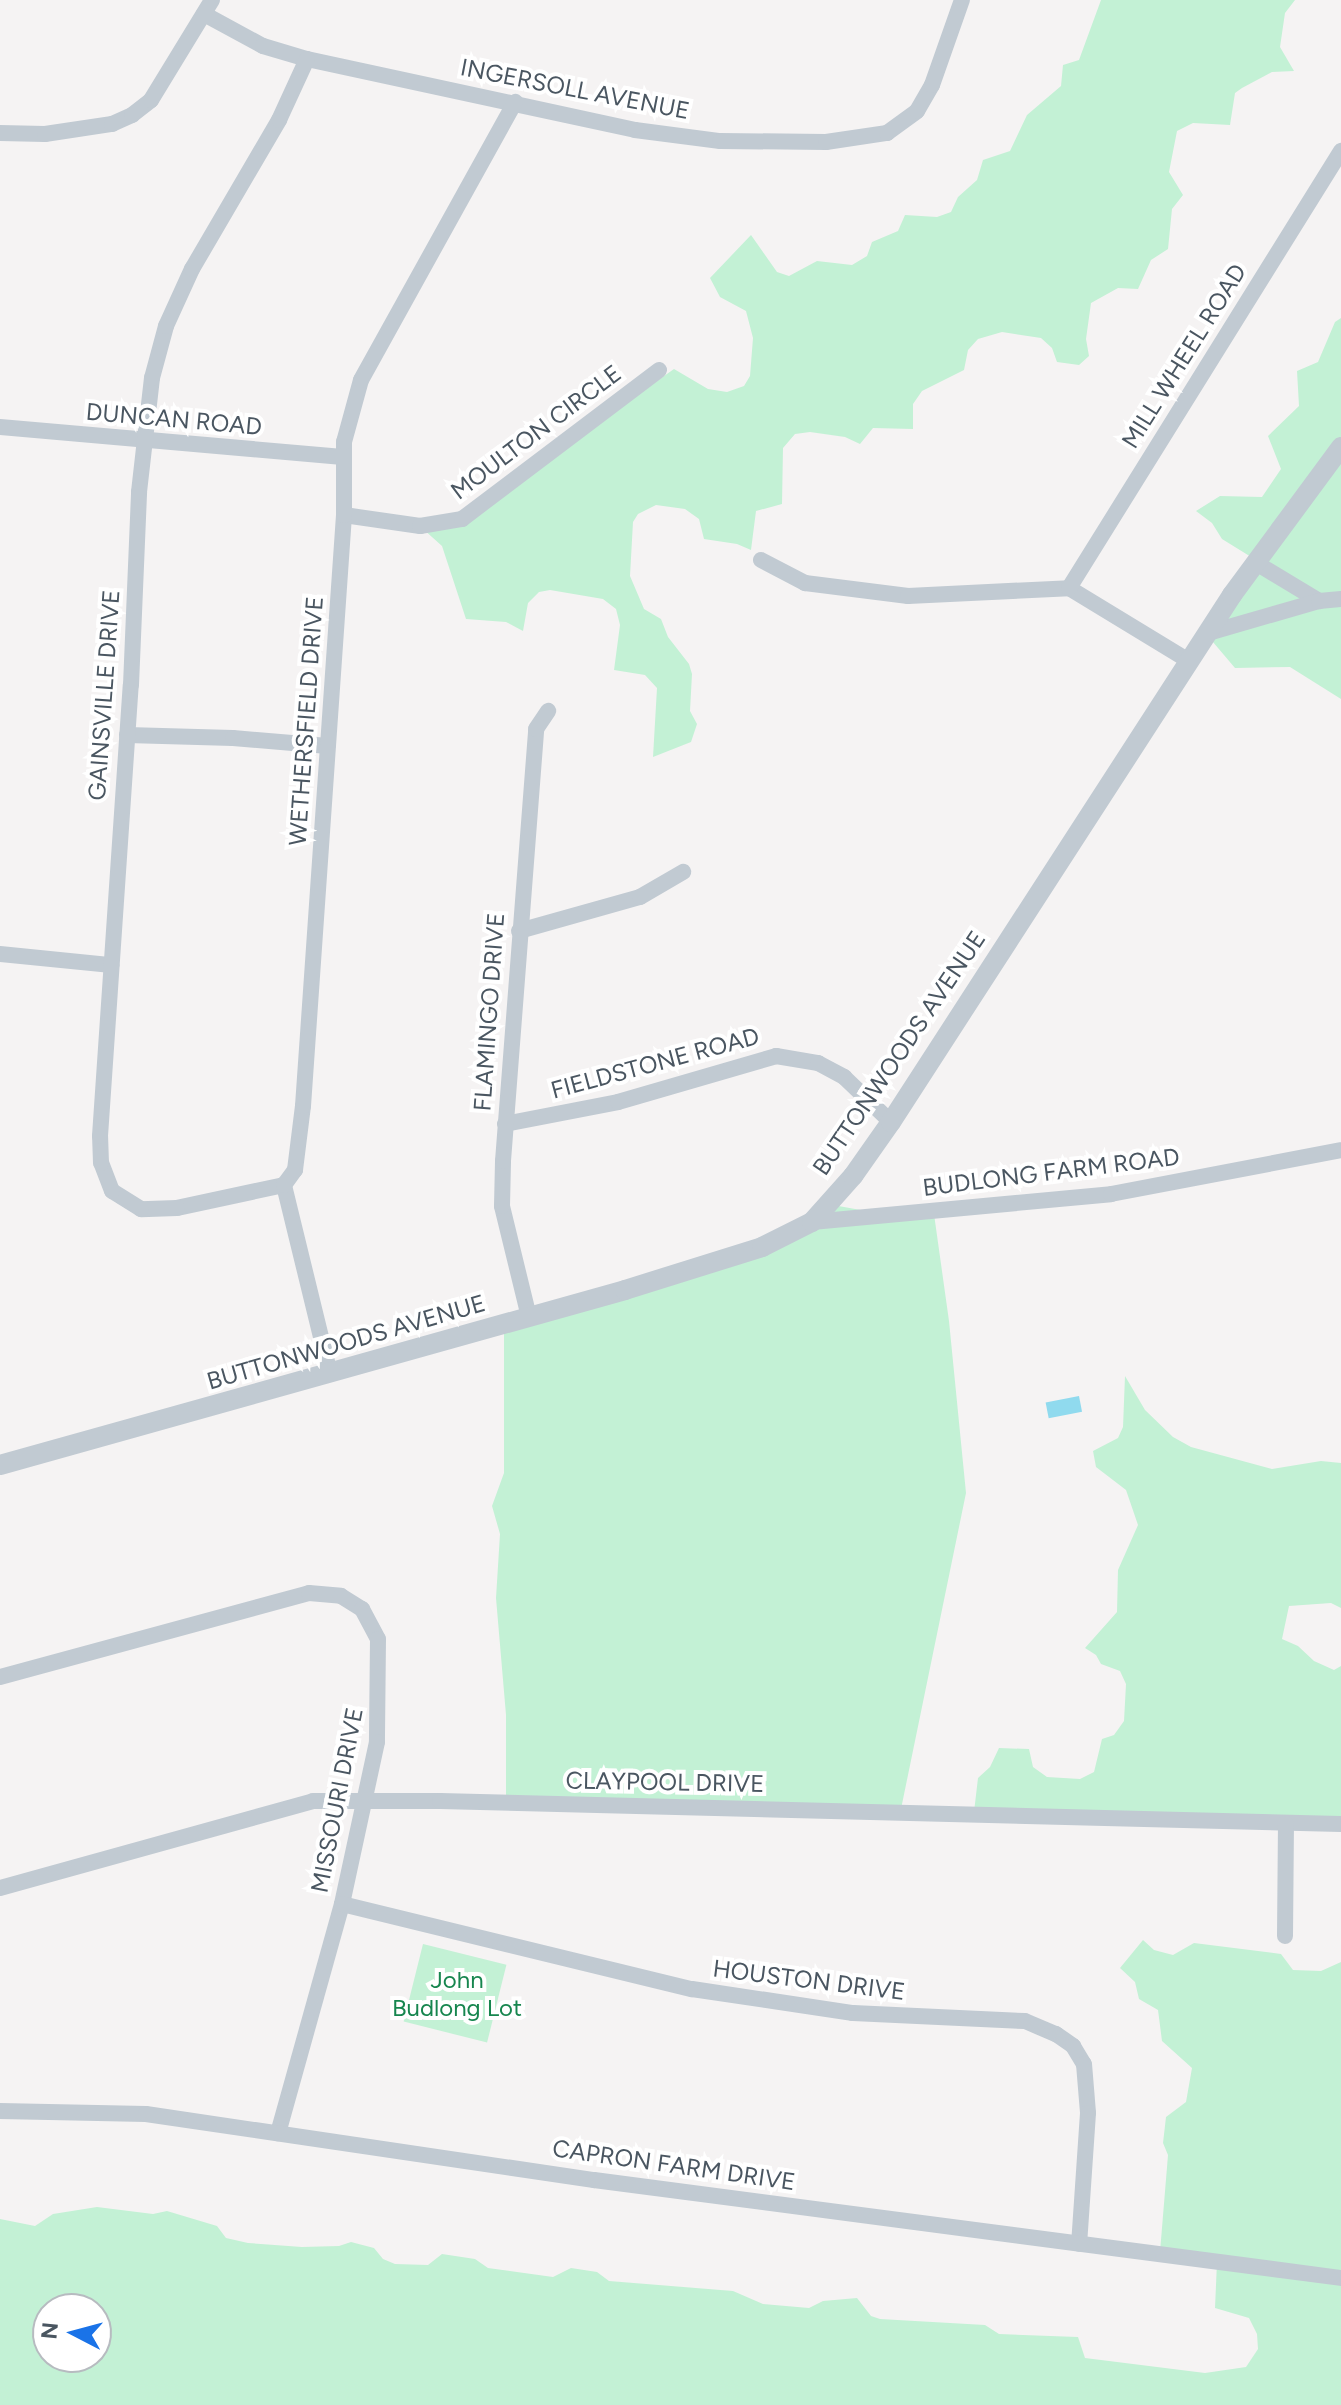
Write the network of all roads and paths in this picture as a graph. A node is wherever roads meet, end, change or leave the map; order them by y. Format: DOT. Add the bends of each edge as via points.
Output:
graph roads {
  1 [pos="962,0"];
  2 [pos="208,7"];
  3 [pos="307,59"];
  4 [pos="515,102"];
  5 [pos="0,133"];
  6 [pos="1341,151"];
  7 [pos="659,370"];
  8 [pos="0,427"];
  9 [pos="143,441"];
  10 [pos="1341,447"];
  11 [pos="343,457"];
  12 [pos="344,515"];
  13 [pos="761,560"];
  14 [pos="1256,563"];
  15 [pos="1069,588"];
  16 [pos="1341,599"];
  17 [pos="1319,601"];
  18 [pos="1208,633"];
  19 [pos="1189,661"];
  20 [pos="548,711"];
  21 [pos="127,735"];
  22 [pos="328,746"];
  23 [pos="683,872"];
  24 [pos="519,931"];
  25 [pos="0,954"];
  26 [pos="111,965"];
  27 [pos="891,1122"];
  28 [pos="505,1124"];
  29 [pos="1341,1150"];
  30 [pos="284,1185"];
  31 [pos="812,1222"];
  32 [pos="529,1317"];
  33 [pos="330,1374"];
  34 [pos="0,1465"];
  35 [pos="0,1677"];
  36 [pos="366,1800"];
  37 [pos="1286,1824"];
  38 [pos="1341,1824"];
  39 [pos="0,1888"];
  40 [pos="342,1904"];
  41 [pos="1285,1936"];
  42 [pos="0,2111"];
  43 [pos="278,2133"];
  44 [pos="1079,2244"];
  45 [pos="1341,2278"];
  1 -- 4 [label="street, INGERSOLL AVENUE" via="926,98 896,129 869,138 694,138"];
  2 -- 3 [label="street, INGERSOLL AVENUE" via="263,46"];
  2 -- 5 [label="street" via="151,100 132,115 112,124 45,134"];
  3 -- 4 [label="street, INGERSOLL AVENUE"];
  3 -- 9 [label="street, GAINSVILLE DRIVE" via="279,120 172,311 154,368"];
  4 -- 11 [label="street, WETHERSFIELD DRIVE" via="361,380"];
  6 -- 15 [label="street, MILL WHEEL ROAD"];
  7 -- 12 [label="street, MOULTON CIRCLE" via="462,519 420,526"];
  8 -- 9 [label="street, DUNCAN ROAD"];
  9 -- 11 [label="street, DUNCAN ROAD"];
  9 -- 21 [label="street, GAINSVILLE DRIVE"];
  10 -- 14 [label="street, BUTTONWOODS AVENUE"];
  11 -- 12 [label="street, WETHERSFIELD DRIVE"];
  12 -- 22 [label="street, WETHERSFIELD DRIVE"];
  13 -- 15 [label="street" via="805,583 908,596"];
  14 -- 17 [label="street"];
  14 -- 18 [label="street, BUTTONWOODS AVENUE"];
  15 -- 19 [label="street"];
  16 -- 17 [label="street"];
  17 -- 18 [label="street"];
  18 -- 19 [label="street, BUTTONWOODS AVENUE"];
  19 -- 27 [label="street, BUTTONWOODS AVENUE"];
  20 -- 24 [label="street, FLAMINGO DRIVE" via="536,729"];
  21 -- 22 [label="street"];
  21 -- 26 [label="street, GAINSVILLE DRIVE"];
  22 -- 30 [label="street, WETHERSFIELD DRIVE" via="303,1106 295,1170"];
  23 -- 24 [label="street" via="640,897"];
  24 -- 28 [label="street, FLAMINGO DRIVE"];
  25 -- 26 [label="street"];
  26 -- 30 [label="street, GAINSVILLE DRIVE" via="100,1136 101,1163 112,1191 141,1209 162,1210"];
  27 -- 28 [label="street, FIELDSTONE ROAD" via="844,1077 818,1063 776,1056 618,1102"];
  27 -- 31 [label="street, BUTTONWOODS AVENUE"];
  28 -- 32 [label="street, FLAMINGO DRIVE" via="502,1206"];
  29 -- 31 [label="street, BUDLONG FARM ROAD" via="1111,1194"];
  30 -- 33 [label="street"];
  31 -- 32 [label="street, BUTTONWOODS AVENUE" via="762,1247"];
  32 -- 33 [label="street, BUTTONWOODS AVENUE"];
  33 -- 34 [label="street, BUTTONWOODS AVENUE"];
  35 -- 36 [label="street, MISSOURI DRIVE" via="309,1593 341,1596 362,1609 378,1639 377,1742"];
  36 -- 37 [label="street, CLAYPOOL DRIVE"];
  36 -- 39 [label="street, CLAYPOOL DRIVE" via="313,1801 262,1812"];
  36 -- 40 [label="street, MISSOURI DRIVE"];
  37 -- 38 [label="street, CLAYPOOL DRIVE"];
  37 -- 41 [label="street"];
  40 -- 43 [label="street, MISSOURI DRIVE"];
  40 -- 44 [label="street, HOUSTON DRIVE" via="692,1989 853,2013 1025,2021 1056,2034 1073,2046 1084,2064 1088,2113"];
  42 -- 43 [label="street, CAPRON FARM DRIVE" via="146,2114"];
  43 -- 44 [label="street, CAPRON FARM DRIVE"];
  44 -- 45 [label="street, CAPRON FARM DRIVE"];
}
